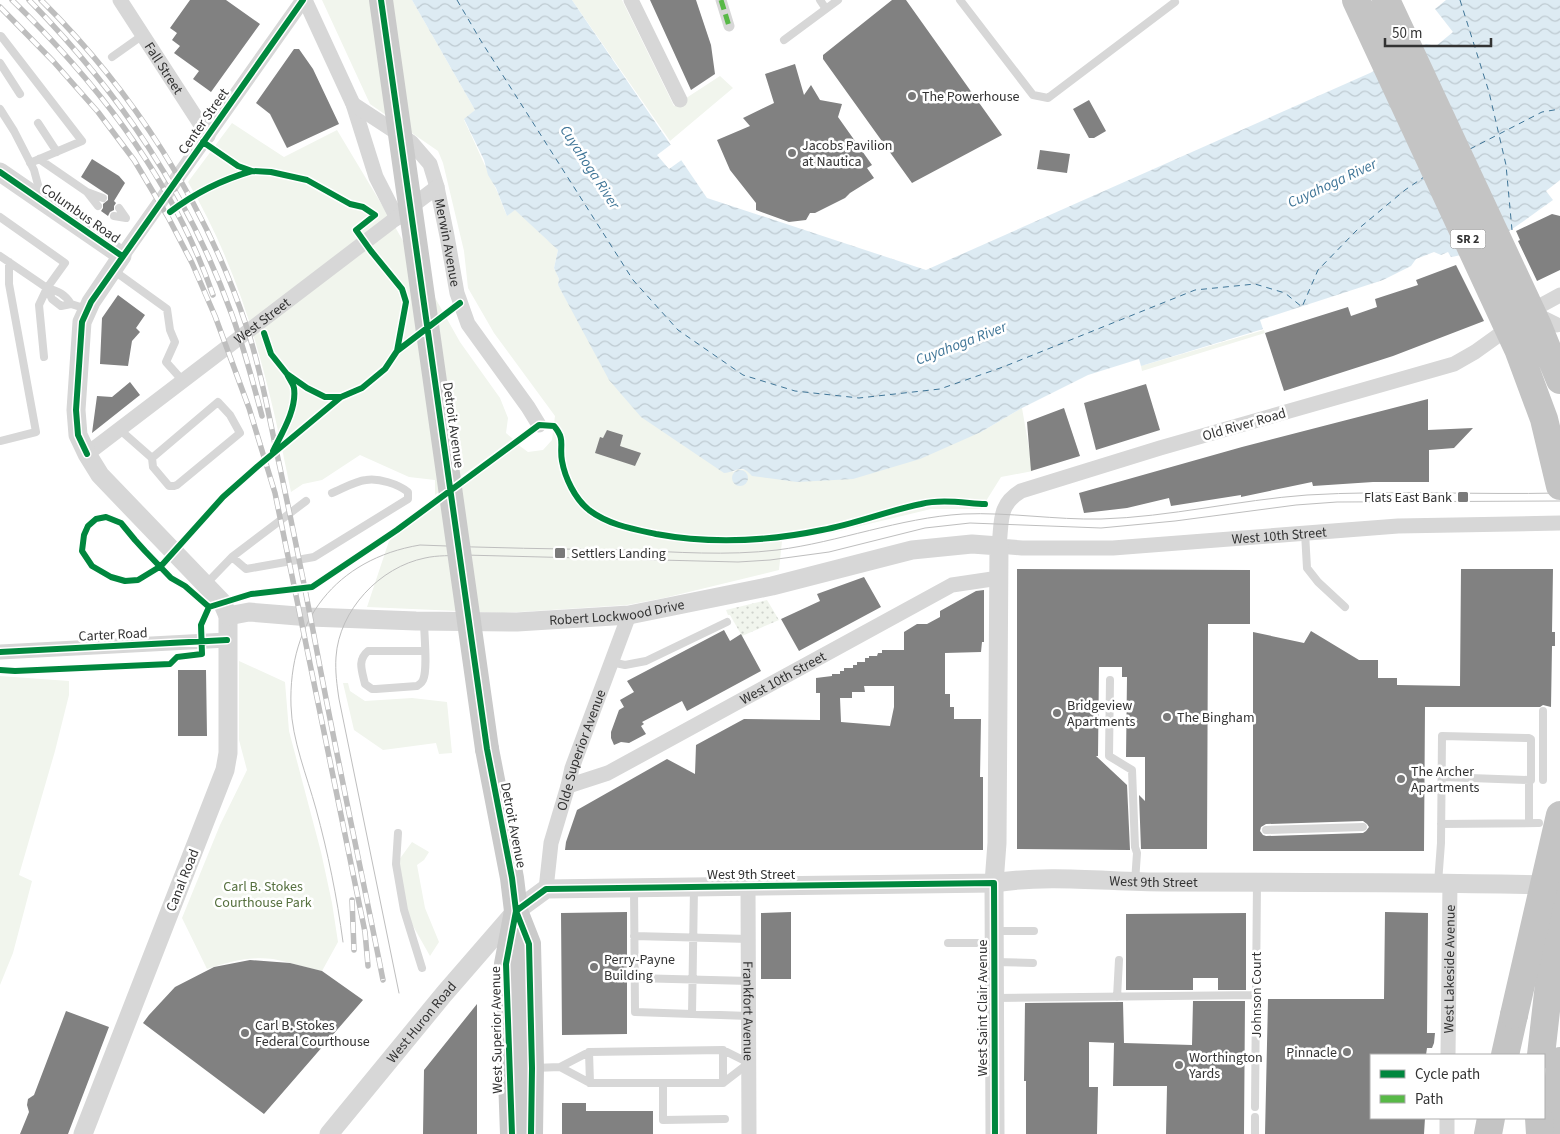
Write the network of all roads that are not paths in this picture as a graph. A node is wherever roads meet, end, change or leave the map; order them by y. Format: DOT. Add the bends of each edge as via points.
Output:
graph roads {
  1 [pos="120,0"];
  2 [pos="304,0"];
  3 [pos="381,0"];
  4 [pos="631,0"];
  5 [pos="721,0"];
  6 [pos="820,0"];
  7 [pos="838,0"];
  8 [pos="960,0"];
  9 [pos="1356,0"];
  10 [pos="1386,0"];
  11 [pos="1175,1"];
  12 [pos="826,9"];
  13 [pos="730,26"];
  14 [pos="143,35"];
  15 [pos="0,36"];
  16 [pos="784,40"];
  17 [pos="112,57"];
  18 [pos="0,63"];
  19 [pos="20,94"];
  20 [pos="680,100"];
  21 [pos="353,104"];
  22 [pos="0,109"];
  23 [pos="38,123"];
  24 [pos="208,136"];
  25 [pos="57,152"];
  26 [pos="39,159"];
  27 [pos="30,163"];
  28 [pos="0,172"];
  29 [pos="437,187"];
  30 [pos="87,192"];
  31 [pos="103,198"];
  32 [pos="42,201"];
  33 [pos="98,206"];
  34 [pos="119,208"];
  35 [pos="114,216"];
  36 [pos="0,217"];
  37 [pos="126,218"];
  38 [pos="397,218"];
  39 [pos="142,229"];
  40 [pos="0,256"];
  41 [pos="9,262"];
  42 [pos="117,263"];
  43 [pos="46,288"];
  44 [pos="1560,294"];
  45 [pos="1560,298"];
  46 [pos="80,307"];
  47 [pos="1518,320"];
  48 [pos="1558,329"];
  49 [pos="44,357"];
  50 [pos="1560,380"];
  51 [pos="183,381"];
  52 [pos="539,425"];
  53 [pos="119,429"];
  54 [pos="0,441"];
  55 [pos="87,454"];
  56 [pos="152,458"];
  57 [pos="1560,486"];
  58 [pos="332,493"];
  59 [pos="306,501"];
  60 [pos="1560,522"];
  61 [pos="1305,533"];
  62 [pos="999,546"];
  63 [pos="232,557"];
  64 [pos="999,578"];
  65 [pos="205,585"];
  66 [pos="1345,607"];
  67 [pos="629,615"];
  68 [pos="228,616"];
  69 [pos="424,621"];
  70 [pos="727,622"];
  71 [pos="227,640"];
  72 [pos="425,651"];
  73 [pos="0,652"];
  74 [pos="611,662"];
  75 [pos="1110,680"];
  76 [pos="1543,711"];
  77 [pos="1442,777"];
  78 [pos="1530,780"];
  79 [pos="568,786"];
  80 [pos="1550,819"];
  81 [pos="1529,823"];
  82 [pos="1442,824"];
  83 [pos="1363,827"];
  84 [pos="1266,830"];
  85 [pos="398,833"];
  86 [pos="994,882"];
  87 [pos="1135,882"];
  88 [pos="1256,882"];
  89 [pos="1444,882"];
  90 [pos="694,886"];
  91 [pos="1560,886"];
  92 [pos="748,887"];
  93 [pos="634,888"];
  94 [pos="546,889"];
  95 [pos="516,912"];
  96 [pos="1034,931"];
  97 [pos="634,936"];
  98 [pos="995,937"];
  99 [pos="694,938"];
  100 [pos="749,939"];
  101 [pos="948,943"];
  102 [pos="1119,960"];
  103 [pos="994,962"];
  104 [pos="1033,963"];
  105 [pos="422,968"];
  106 [pos="1560,972"];
  107 [pos="634,978"];
  108 [pos="693,980"];
  109 [pos="749,981"];
  110 [pos="1256,995"];
  111 [pos="1117,997"];
  112 [pos="995,998"];
  113 [pos="692,1014"];
  114 [pos="749,1016"];
  115 [pos="723,1050"];
  116 [pos="589,1052"];
  117 [pos="1448,1054"];
  118 [pos="1505,1054"];
  119 [pos="1541,1054"];
  120 [pos="1560,1061"];
  121 [pos="749,1063"];
  122 [pos="532,1068"];
  123 [pos="560,1068"];
  124 [pos="590,1083"];
  125 [pos="663,1083"];
  126 [pos="722,1083"];
  127 [pos="1256,1107"];
  128 [pos="1545,1114"];
  129 [pos="1255,1117"];
  130 [pos="725,1119"];
  131 [pos="1447,1119"];
  132 [pos="1491,1119"];
  133 [pos="1539,1119"];
  134 [pos="1544,1119"];
  135 [pos="83,1134"];
  136 [pos="329,1134"];
  137 [pos="512,1134"];
  138 [pos="531,1134"];
  139 [pos="749,1134"];
  140 [pos="995,1134"];
  141 [pos="1255,1134"];
  142 [pos="1447,1134"];
  143 [pos="1488,1134"];
  144 [pos="1538,1134"];
  145 [pos="1559,1134"];
  1 -- 14 [label="street, Fall Street"];
  2 -- 21 [label="street"];
  2 -- 24 [label="street, Center Street"];
  3 -- 95 [label="main road, Detroit Avenue, bridge" via="487,749"];
  4 -- 20 [label="street"];
  5 -- 13 [label="street"];
  6 -- 12 [label="lane"];
  7 -- 12 [label="lane"];
  8 -- 11 [label="lane" via="1033,95 1048,98"];
  9 -- 57 [label="highway, SR 2, bridge" via="1518,349 1544,418"];
  10 -- 50 [label="highway, SR 2, bridge"];
  12 -- 16 [label="lane"];
  14 -- 17 [label="lane"];
  14 -- 24 [label="street, Fall Street"];
  15 -- 25 [label="lane" via="82,141"];
  18 -- 19 [label="lane"];
  21 -- 29 [label="street, Merwin Avenue" via="411,142 430,164"];
  21 -- 38 [label="street" via="376,177"];
  22 -- 27 [label="lane"];
  23 -- 25 [label="lane"];
  24 -- 39 [label="street, Center Street"];
  25 -- 26 [label="lane"];
  26 -- 27 [label="lane"];
  26 -- 30 [label="lane"];
  27 -- 32 [label="lane"];
  28 -- 32 [label="street, Columbus Road"];
  29 -- 38 [label="street, West Street"];
  29 -- 52 [label="street, Merwin Avenue" via="457,293 468,324"];
  30 -- 31 [label="lane"];
  30 -- 33 [label="lane"];
  32 -- 42 [label="street, Columbus Road"];
  34 -- 37 [label="lane"];
  35 -- 37 [label="lane"];
  36 -- 43 [label="lane" via="65,263"];
  37 -- 39 [label="lane"];
  38 -- 51 [label="street, West Street"];
  39 -- 42 [label="street, Center Street"];
  40 -- 41 [label="lane"];
  41 -- 43 [label="lane"];
  41 -- 54 [label="lane" via="9,284 36,432"];
  42 -- 46 [label="street" via="90,302"];
  42 -- 51 [label="lane" via="167,309 175,342 166,362"];
  43 -- 46 [label="lane" via="57,290"];
  43 -- 49 [label="lane" via="39,305"];
  44 -- 47 [label="street, Old River Road"];
  45 -- 48 [label="street" via="1555,317"];
  46 -- 55 [label="street" via="82,322 76,410 78,435"];
  47 -- 48 [label="street" via="1543,318"];
  47 -- 62 [label="street, Old River Road" via="1454,364 1021,491 1005,505"];
  51 -- 53 [label="street, West Street"];
  53 -- 55 [label="street, West Street"];
  53 -- 56 [label="lane"];
  55 -- 65 [label="street" via="100,475"];
  56 -- 56 [label="lane" via="152,467 169,486 174,486 240,433 218,402"];
  58 -- 63 [label="lane" via="365,480 381,481 402,487 408,492 408,499 314,558 246,569"];
  59 -- 63 [label="lane"];
  60 -- 61 [label="street, West 10th Street" via="1417,525"];
  61 -- 62 [label="street, West 10th Street" via="1113,548"];
  61 -- 66 [label="lane" via="1307,568"];
  62 -- 64 [label="street, West Saint Clair Avenue"];
  62 -- 67 [label="street, Robert Lockwood Drive" via="972,544 912,550 772,586"];
  63 -- 65 [label="lane"];
  64 -- 79 [label="street, West 10th Street" via="952,585 608,773"];
  64 -- 86 [label="street, West Saint Clair Avenue"];
  65 -- 68 [label="street" via="222,602"];
  67 -- 69 [label="street, Robert Lockwood Drive" via="517,622"];
  67 -- 74 [label="street, Olde Superior Avenue"];
  68 -- 69 [label="street, Robert Lockwood Drive" via="249,612"];
  68 -- 71 [label="street, Canal Road"];
  69 -- 72 [label="lane"];
  70 -- 74 [label="lane" via="646,661 625,665"];
  71 -- 73 [label="street, Carter Road"];
  71 -- 135 [label="street, Canal Road" via="228,753 225,770"];
  72 -- 72 [label="lane" via="424,677 417,686 372,689 364,684 361,658 368,651"];
  74 -- 79 [label="street, Olde Superior Avenue"];
  75 -- 87 [label="lane" via="1109,756 1132,770 1137,853"];
  76 -- 78 [label="lane" via="1546,780"];
  77 -- 78 [label="lane"];
  77 -- 78 [label="lane" via="1442,736 1529,738"];
  77 -- 82 [label="lane"];
  78 -- 81 [label="lane"];
  79 -- 94 [label="street, Olde Superior Avenue" via="551,843"];
  80 -- 81 [label="lane"];
  80 -- 118 [label="highway, bridge"];
  81 -- 82 [label="lane"];
  82 -- 89 [label="lane"];
  83 -- 84 [label="lane"];
  85 -- 105 [label="lane" via="396,864 404,910"];
  86 -- 87 [label="street, West 9th Street" via="1022,878"];
  86 -- 92 [label="street, West 9th Street"];
  86 -- 98 [label="street, West Saint Clair Avenue"];
  87 -- 88 [label="street, West 9th Street"];
  88 -- 89 [label="street, West 9th Street"];
  88 -- 110 [label="lane, Johnson Court"];
  89 -- 91 [label="street, West 9th Street"];
  89 -- 117 [label="street, West Lakeside Avenue"];
  90 -- 92 [label="street, West 9th Street"];
  90 -- 93 [label="street, West 9th Street"];
  90 -- 99 [label="lane"];
  91 -- 119 [label="highway"];
  92 -- 100 [label="street, Frankfort Avenue"];
  93 -- 94 [label="street, West 9th Street"];
  93 -- 97 [label="lane"];
  94 -- 95 [label="street"];
  95 -- 122 [label="main road" via="529,944"];
  95 -- 136 [label="street, West Huron Road"];
  95 -- 137 [label="main road, West Superior Avenue" via="506,964"];
  96 -- 98 [label="lane"];
  97 -- 99 [label="lane"];
  97 -- 107 [label="lane"];
  98 -- 101 [label="lane"];
  98 -- 103 [label="street, West Saint Clair Avenue"];
  99 -- 100 [label="lane"];
  99 -- 108 [label="lane"];
  100 -- 109 [label="street, Frankfort Avenue"];
  102 -- 111 [label="lane"];
  103 -- 104 [label="lane"];
  103 -- 112 [label="street, West Saint Clair Avenue"];
  106 -- 128 [label="street" via="1551,1091"];
  107 -- 108 [label="lane"];
  107 -- 113 [label="lane" via="635,1012"];
  108 -- 109 [label="lane"];
  108 -- 113 [label="lane"];
  109 -- 114 [label="street, Frankfort Avenue"];
  110 -- 111 [label="lane"];
  110 -- 127 [label="lane, Johnson Court"];
  111 -- 112 [label="lane"];
  112 -- 140 [label="street, West Saint Clair Avenue"];
  113 -- 114 [label="lane"];
  114 -- 121 [label="street, Frankfort Avenue"];
  115 -- 116 [label="lane"];
  115 -- 121 [label="lane"];
  115 -- 126 [label="lane"];
  116 -- 123 [label="lane"];
  116 -- 124 [label="lane"];
  120 -- 145 [label="highway"];
  121 -- 126 [label="lane"];
  121 -- 139 [label="street, Frankfort Avenue"];
  122 -- 123 [label="lane"];
  122 -- 138 [label="main road"];
  123 -- 124 [label="lane"];
  124 -- 125 [label="lane"];
  125 -- 126 [label="lane"];
  125 -- 130 [label="lane" via="663,1120"];
  129 -- 141 [label="lane"];
  131 -- 142 [label="street"];
  132 -- 143 [label="highway"];
  133 -- 144 [label="highway, bridge"];
  134 -- 144 [label="street"];
}
